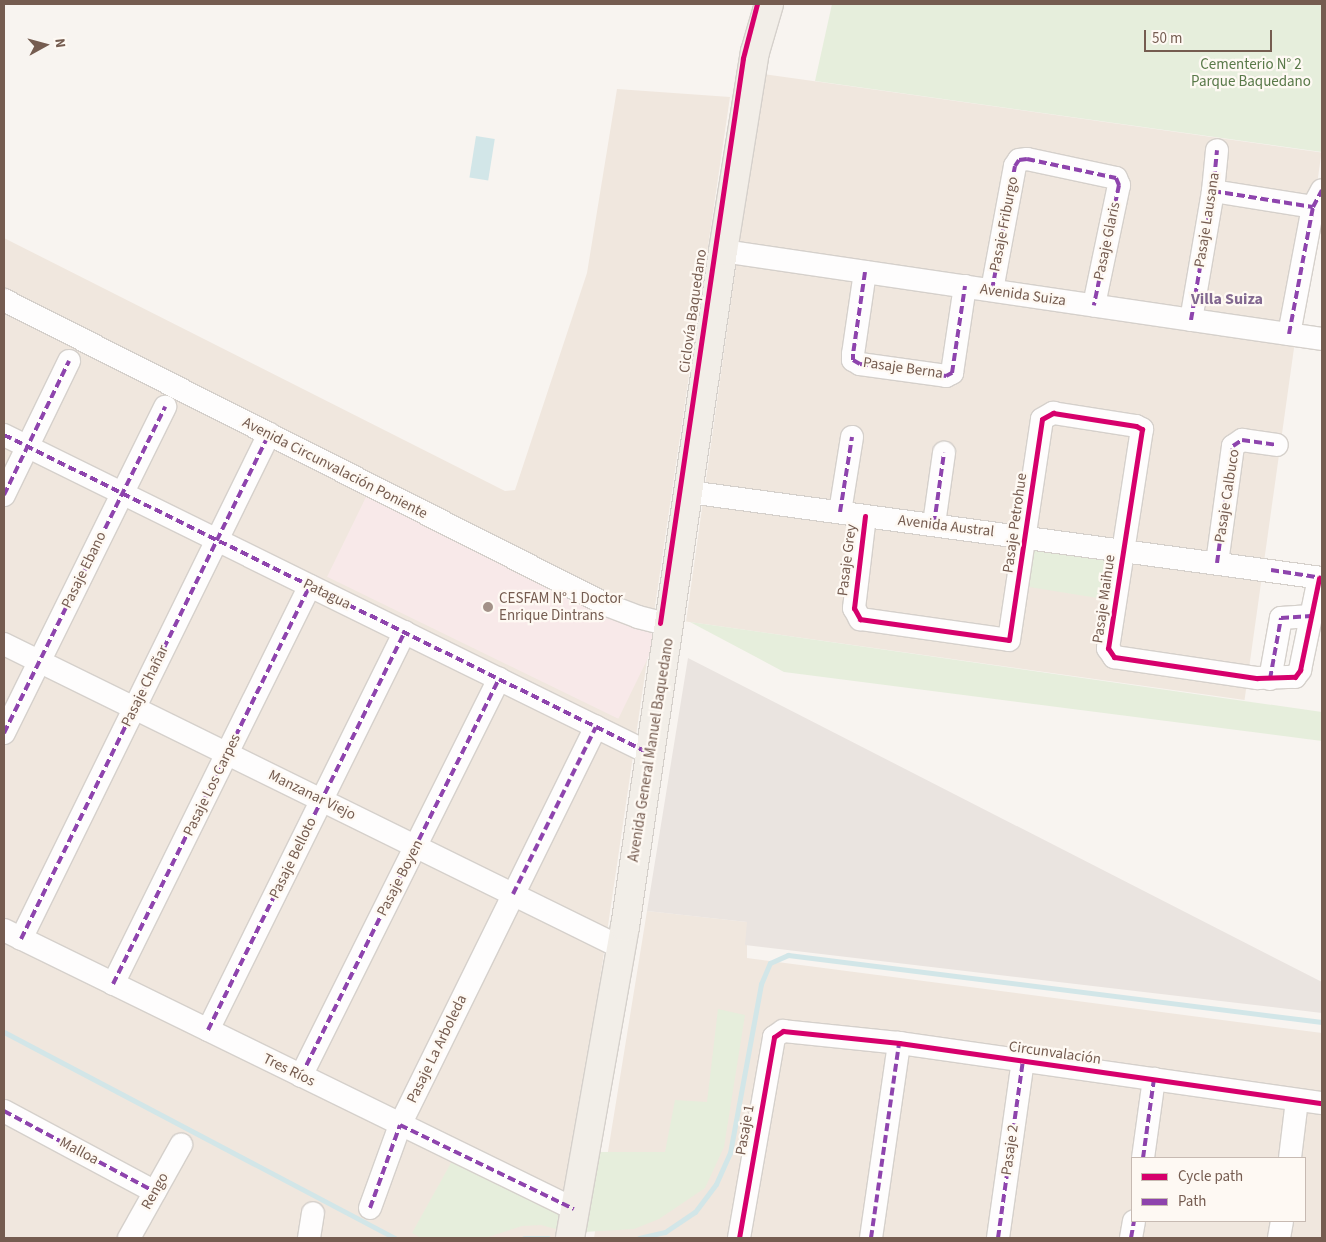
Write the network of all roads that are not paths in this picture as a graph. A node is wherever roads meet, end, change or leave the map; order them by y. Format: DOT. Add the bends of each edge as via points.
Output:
graph roads {
  1 [pos="769,4"];
  2 [pos="785,4"];
  3 [pos="755,52"];
  4 [pos="1217,150"];
  5 [pos="1116,178"];
  6 [pos="1213,191"];
  7 [pos="1318,199"];
  8 [pos="723,251"];
  9 [pos="865,272"];
  10 [pos="964,286"];
  11 [pos="992,290"];
  12 [pos="4,300"];
  13 [pos="1094,305"];
  14 [pos="1191,320"];
  15 [pos="1289,334"];
  16 [pos="1322,339"];
  17 [pos="69,361"];
  18 [pos="165,407"];
  19 [pos="1142,429"];
  20 [pos="269,434"];
  21 [pos="4,435"];
  22 [pos="852,437"];
  23 [pos="1277,444"];
  24 [pos="27,447"];
  25 [pos="944,452"];
  26 [pos="689,492"];
  27 [pos="122,493"];
  28 [pos="4,495"];
  29 [pos="840,512"];
  30 [pos="865,516"];
  31 [pos="934,524"];
  32 [pos="1026,537"];
  33 [pos="217,540"];
  34 [pos="1123,549"];
  35 [pos="1216,562"];
  36 [pos="1321,578"];
  37 [pos="310,586"];
  38 [pos="1311,616"];
  39 [pos="670,625"];
  40 [pos="404,632"];
  41 [pos="1012,636"];
  42 [pos="4,644"];
  43 [pos="39,661"];
  44 [pos="1263,678"];
  45 [pos="499,679"];
  46 [pos="134,708"];
  47 [pos="596,727"];
  48 [pos="4,733"];
  49 [pos="227,754"];
  50 [pos="651,754"];
  51 [pos="322,800"];
  52 [pos="416,846"];
  53 [pos="513,894"];
  54 [pos="12,935"];
  55 [pos="620,947"];
  56 [pos="113,984"];
  57 [pos="208,1030"];
  58 [pos="783,1031"];
  59 [pos="899,1043"];
  60 [pos="1023,1061"];
  61 [pos="301,1076"];
  62 [pos="1154,1079"];
  63 [pos="1297,1100"];
  64 [pos="1322,1103"];
  65 [pos="4,1112"];
  66 [pos="400,1125"];
  67 [pos="181,1144"];
  68 [pos="1143,1157"];
  69 [pos="1290,1157"];
  70 [pos="155,1192"];
  71 [pos="370,1208"];
  72 [pos="574,1209"];
  73 [pos="313,1213"];
  74 [pos="1134,1222"];
  75 [pos="1282,1222"];
  76 [pos="129,1238"];
  77 [pos="309,1238"];
  78 [pos="570,1238"];
  79 [pos="739,1238"];
  80 [pos="871,1238"];
  81 [pos="998,1238"];
  82 [pos="1131,1238"];
  83 [pos="1279,1238"];
  1 -- 3 [label="main road, Avenida General Manuel Baquedano"];
  2 -- 3 [label="main road, Avenida General Manuel Baquedano"];
  3 -- 8 [label="main road, Avenida General Manuel Baquedano"];
  4 -- 6 [label="street, Pasaje Lausana"];
  5 -- 11 [label="street, Pasaje Friburgo" via="1111,174 1019,160 1015,166"];
  5 -- 13 [label="street, Pasaje Glaris" via="1119,185"];
  6 -- 7 [label="street"];
  6 -- 14 [label="street, Pasaje Lausana"];
  7 -- 15 [label="street"];
  8 -- 9 [label="street, Avenida Suiza"];
  8 -- 26 [label="main road, Avenida General Manuel Baquedano"];
  9 -- 10 [label="street, Avenida Suiza"];
  9 -- 10 [label="street, Pasaje Berna" via="854,360 860,364 937,375 952,373"];
  10 -- 11 [label="street, Avenida Suiza"];
  11 -- 13 [label="street, Avenida Suiza"];
  12 -- 20 [label="street, Avenida Circunvalación Poniente"];
  13 -- 14 [label="street, Avenida Suiza"];
  14 -- 15 [label="street, Avenida Suiza"];
  15 -- 16 [label="street, Avenida Suiza"];
  17 -- 24 [label="street"];
  18 -- 27 [label="street, Pasaje Ebano"];
  19 -- 32 [label="street, Pasaje Petrohue" via="1081,417 1046,415"];
  19 -- 34 [label="street, Pasaje Maihue"];
  20 -- 33 [label="street, Pasaje Chañar"];
  20 -- 39 [label="street, Avenida Circunvalación Poniente" via="606,605 638,618"];
  21 -- 24 [label="street, Patagua"];
  22 -- 29 [label="street"];
  23 -- 35 [label="street, Pasaje Calbuco" via="1242,440 1233,446"];
  24 -- 27 [label="street, Patagua"];
  24 -- 28 [label="street"];
  25 -- 31 [label="street"];
  26 -- 29 [label="street, Avenida Austral"];
  26 -- 39 [label="main road, Avenida General Manuel Baquedano"];
  27 -- 33 [label="street, Patagua"];
  27 -- 43 [label="street, Pasaje Ebano"];
  29 -- 30 [label="street, Avenida Austral"];
  30 -- 31 [label="street, Avenida Austral"];
  30 -- 41 [label="street, Pasaje Grey" via="854,608 860,619 1004,642"];
  31 -- 32 [label="street, Avenida Austral"];
  32 -- 34 [label="street, Avenida Austral"];
  32 -- 41 [label="street, Pasaje Petrohue"];
  33 -- 37 [label="street, Patagua"];
  33 -- 46 [label="street, Pasaje Chañar"];
  34 -- 35 [label="street, Avenida Austral"];
  34 -- 44 [label="street, Pasaje Maihue" via="1108,648 1110,654"];
  35 -- 36 [label="street, Avenida Austral"];
  36 -- 38 [label="street"];
  37 -- 40 [label="street, Patagua"];
  37 -- 49 [label="street, Pasaje Los Carpes"];
  38 -- 44 [label="street" via="1282,618"];
  38 -- 44 [label="street" via="1300,670 1295,677"];
  39 -- 50 [label="main road, Avenida General Manuel Baquedano"];
  40 -- 45 [label="street, Patagua"];
  40 -- 51 [label="street, Pasaje Belloto"];
  42 -- 43 [label="street, Manzanar Viejo"];
  43 -- 46 [label="street, Manzanar Viejo"];
  43 -- 48 [label="street, Pasaje Ebano"];
  45 -- 47 [label="street, Patagua"];
  45 -- 52 [label="street, Pasaje Boyen"];
  46 -- 49 [label="street, Manzanar Viejo"];
  46 -- 54 [label="street, Pasaje Chañar"];
  47 -- 50 [label="street, Patagua"];
  47 -- 53 [label="street, Pasaje La Arboleda"];
  49 -- 51 [label="street, Manzanar Viejo"];
  49 -- 56 [label="street, Pasaje Los Carpes"];
  50 -- 55 [label="main road, Avenida General Manuel Baquedano"];
  51 -- 52 [label="street, Manzanar Viejo"];
  51 -- 57 [label="street, Pasaje Belloto"];
  52 -- 53 [label="street, Manzanar Viejo"];
  52 -- 61 [label="street, Pasaje Boyen"];
  53 -- 55 [label="street, Manzanar Viejo"];
  53 -- 66 [label="street, Pasaje La Arboleda"];
  54 -- 56 [label="street, Tres Ríos"];
  55 -- 72 [label="main road, Avenida General Manuel Baquedano"];
  56 -- 57 [label="street, Tres Ríos"];
  57 -- 61 [label="street, Tres Ríos"];
  58 -- 59 [label="street, Circunvalación"];
  58 -- 79 [label="street, Pasaje 1" via="774,1037"];
  59 -- 60 [label="street, Circunvalación"];
  59 -- 80 [label="street"];
  60 -- 62 [label="street, Circunvalación"];
  60 -- 81 [label="street, Pasaje 2"];
  61 -- 66 [label="street, Tres Ríos"];
  62 -- 63 [label="street, Circunvalación"];
  62 -- 68 [label="street"];
  63 -- 64 [label="street, Circunvalación"];
  63 -- 69 [label="street"];
  65 -- 70 [label="street, Malloa"];
  66 -- 71 [label="street, Pasaje La Arboleda"];
  66 -- 72 [label="street, Tres Ríos"];
  67 -- 70 [label="street, Rengo"];
  70 -- 76 [label="street, Rengo"];
  72 -- 78 [label="main road, Avenida General Manuel Baquedano"];
  73 -- 77 [label="street"];
  74 -- 82 [label="street"];
  75 -- 83 [label="street"];
}
